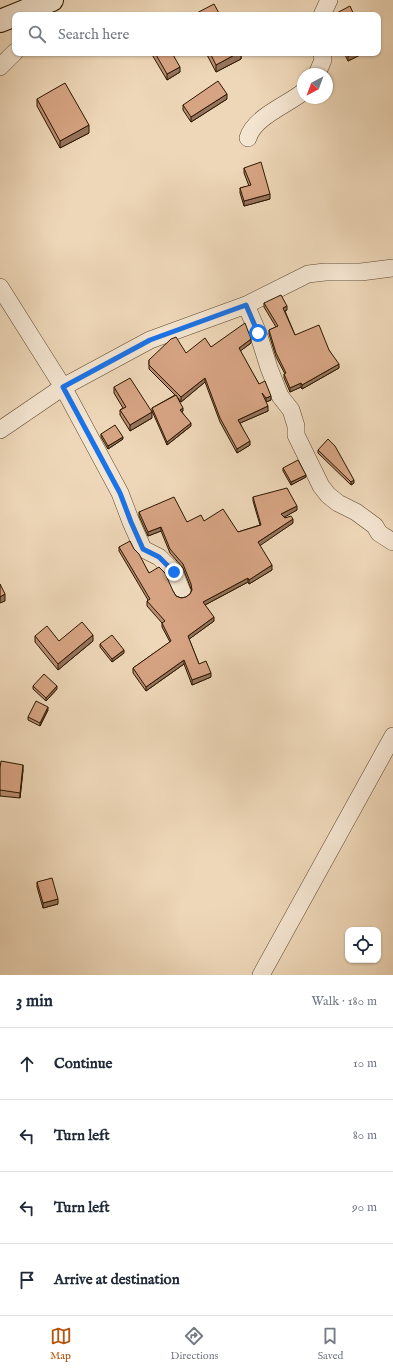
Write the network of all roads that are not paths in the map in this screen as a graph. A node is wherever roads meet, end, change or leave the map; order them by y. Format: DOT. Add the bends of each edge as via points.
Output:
graph roads {
  1 [pos="329,0"];
  2 [pos="47,5"];
  3 [pos="26,12"];
  4 [pos="323,12"];
  5 [pos="12,17"];
  6 [pos="0,21"];
  7 [pos="12,55"];
  8 [pos="322,56"];
  9 [pos="0,67"];
  10 [pos="320,68"];
  11 [pos="297,96"];
  12 [pos="248,138"];
  13 [pos="393,268"];
  14 [pos="0,287"];
  15 [pos="246,305"];
  16 [pos="63,387"];
  17 [pos="0,430"];
  18 [pos="393,542"];
  19 [pos="182,592"];
  20 [pos="393,736"];
  21 [pos="261,975"];
  1 -- 4 [label="street"];
  2 -- 3 [label="street"];
  5 -- 6 [label="street"];
  7 -- 9 [label="street"];
  8 -- 10 [label="street"];
  11 -- 12 [label="street" via="261,120"];
  13 -- 15 [label="street" via="308,274"];
  14 -- 16 [label="street"];
  15 -- 16 [label="street" via="150,340"];
  15 -- 18 [label="street" via="280,396 291,410 296,435 321,486 338,503 356,512"];
  16 -- 17 [label="street"];
  16 -- 19 [label="street" via="120,493 143,549 159,557 174,572"];
  20 -- 21 [label="street"];
}
